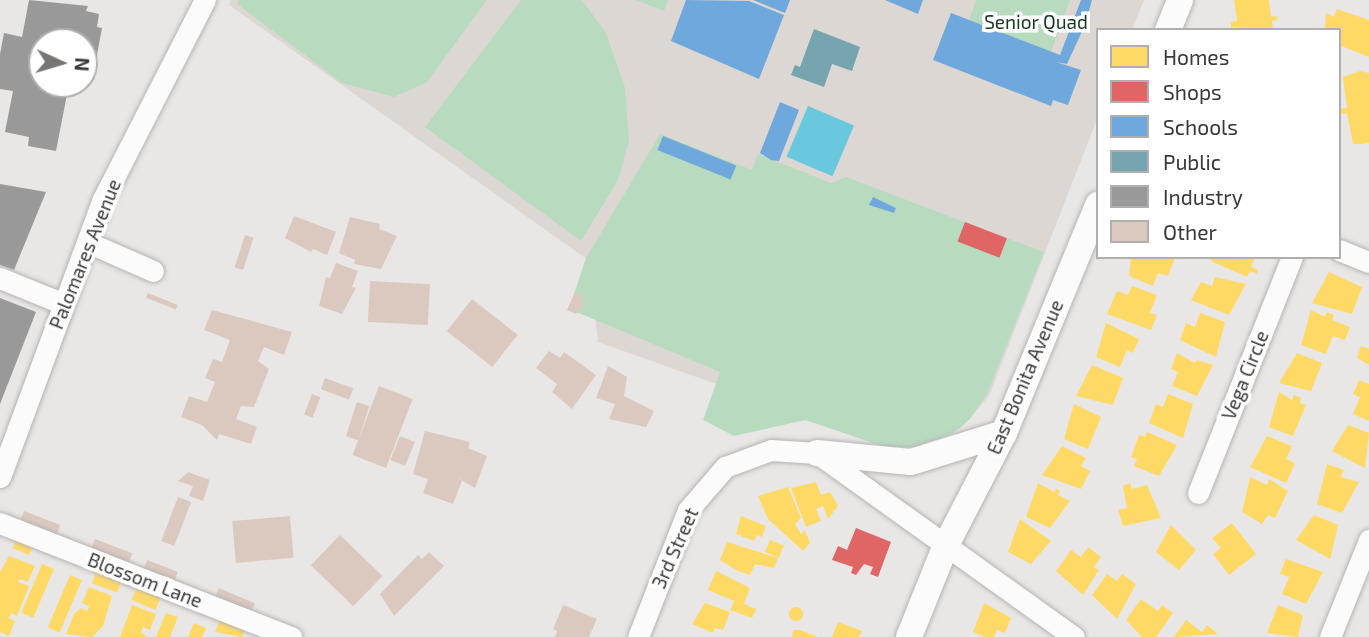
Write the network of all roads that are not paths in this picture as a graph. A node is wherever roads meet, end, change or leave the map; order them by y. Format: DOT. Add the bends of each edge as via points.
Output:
graph roads {
  1 [pos="205,0"];
  2 [pos="1180,0"];
  3 [pos="1169,28"];
  4 [pos="1096,210"];
  5 [pos="87,242"];
  6 [pos="1341,251"];
  7 [pos="1291,259"];
  8 [pos="1369,262"];
  9 [pos="153,271"];
  10 [pos="0,278"];
  11 [pos="64,304"];
  12 [pos="1004,433"];
  13 [pos="817,453"];
  14 [pos="0,477"];
  15 [pos="1198,494"];
  16 [pos="0,523"];
  17 [pos="1369,540"];
  18 [pos="946,545"];
  19 [pos="291,637"];
  20 [pos="638,637"];
  21 [pos="909,637"];
  22 [pos="1074,637"];
  23 [pos="1330,637"];
  1 -- 5 [label="street, Palomares Avenue" via="103,199"];
  2 -- 3 [label="main road"];
  4 -- 12 [label="main road, East Bonita Avenue"];
  5 -- 9 [label="street"];
  5 -- 11 [label="street, Palomares Avenue"];
  6 -- 8 [label="street"];
  7 -- 15 [label="street, Vega Circle"];
  10 -- 11 [label="street"];
  11 -- 14 [label="street, Palomares Avenue"];
  12 -- 13 [label="main road" via="911,462"];
  12 -- 18 [label="main road, East Bonita Avenue"];
  13 -- 18 [label="street"];
  13 -- 20 [label="street, 3rd Street" via="771,450 725,467 688,509"];
  16 -- 19 [label="street, Blossom Lane"];
  17 -- 23 [label="street"];
  18 -- 21 [label="main road, East Bonita Avenue"];
  18 -- 22 [label="street"];
}
